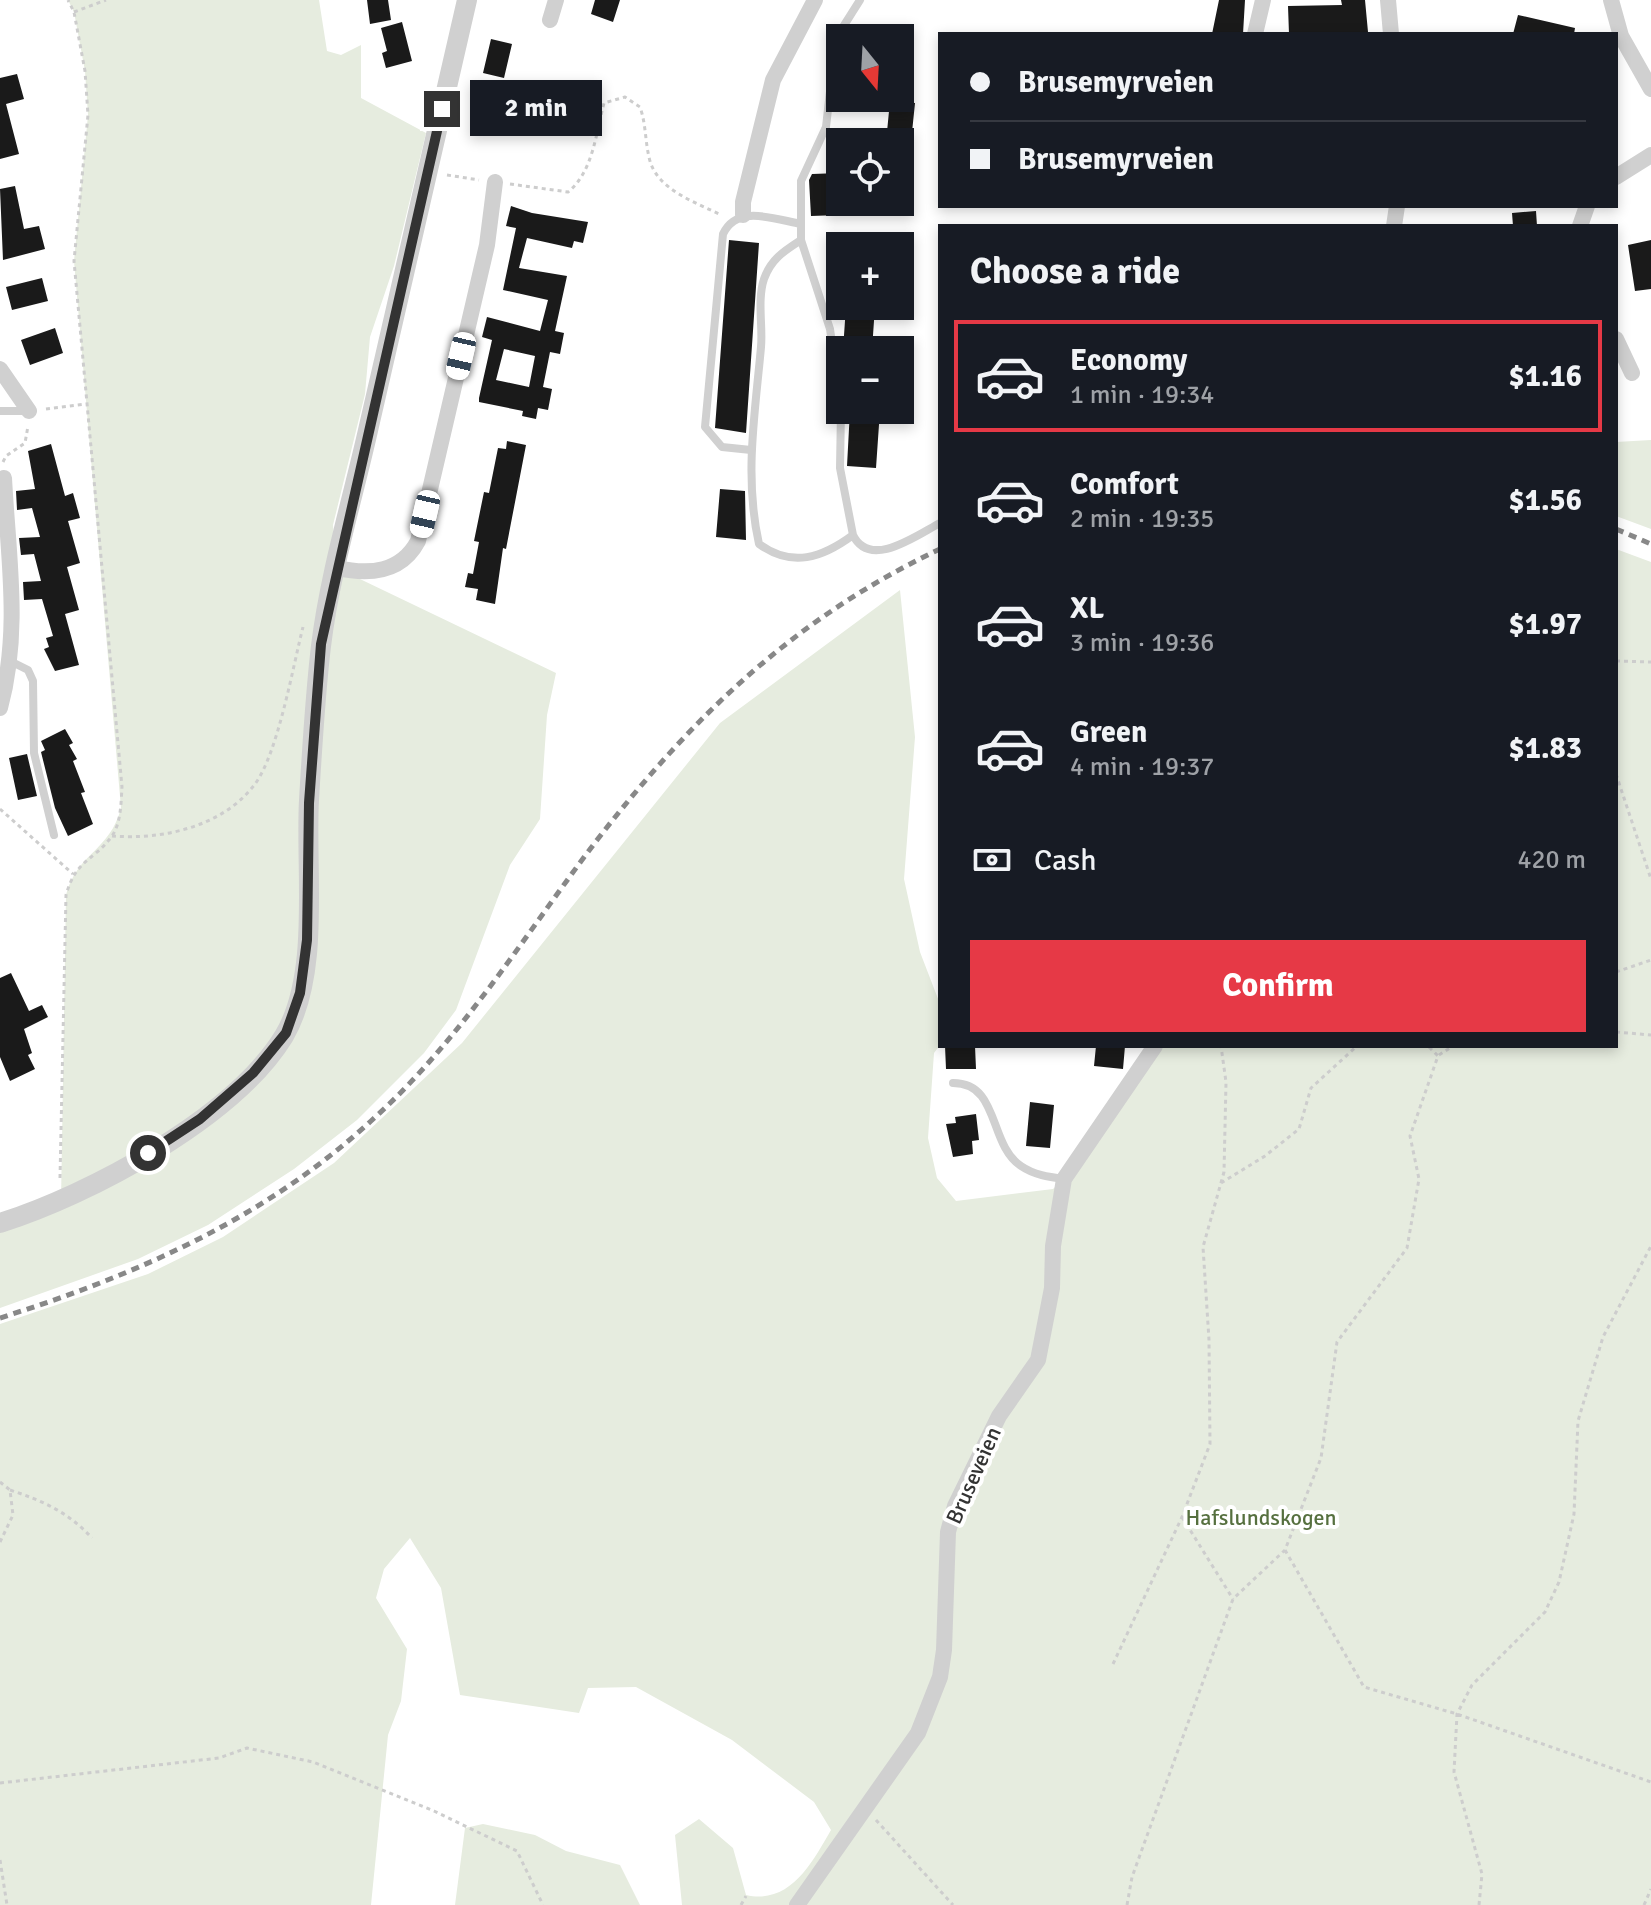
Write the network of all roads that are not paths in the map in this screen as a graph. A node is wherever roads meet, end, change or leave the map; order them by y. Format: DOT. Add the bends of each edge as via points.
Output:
graph roads {
  1 [pos="467,0"];
  2 [pos="556,0"];
  3 [pos="815,0"];
  4 [pos="860,0"];
  5 [pos="1263,0"];
  6 [pos="1388,0"];
  7 [pos="1611,0"];
  8 [pos="550,20"];
  9 [pos="1255,32"];
  10 [pos="1391,32"];
  11 [pos="1651,89"];
  12 [pos="1651,155"];
  13 [pos="1618,176"];
  14 [pos="495,182"];
  15 [pos="738,218"];
  16 [pos="801,224"];
  17 [pos="801,240"];
  18 [pos="831,336"];
  19 [pos="1618,343"];
  20 [pos="0,369"];
  21 [pos="1632,373"];
  22 [pos="0,411"];
  23 [pos="29,411"];
  24 [pos="841,424"];
  25 [pos="751,450"];
  26 [pos="4,478"];
  27 [pos="938,524"];
  28 [pos="853,535"];
  29 [pos="337,568"];
  30 [pos="12,662"];
  31 [pos="0,708"];
  32 [pos="54,835"];
  33 [pos="1154,1048"];
  34 [pos="953,1083"];
  35 [pos="1064,1179"];
  36 [pos="0,1223"];
  37 [pos="797,1905"];
  1 -- 29 [label="street"];
  2 -- 8 [label="street"];
  3 -- 15 [label="street" via="773,80"];
  4 -- 16 [label="lane" via="836,38 826,127 801,181"];
  5 -- 9 [label="street"];
  6 -- 10 [label="street"];
  7 -- 11 [label="street" via="1621,36"];
  12 -- 13 [label="street"];
  14 -- 29 [label="street" via="487,245 418,541 411,555 380,570"];
  15 -- 16 [label="lane"];
  15 -- 25 [label="lane" via="723,234 705,427 722,447"];
  16 -- 17 [label="lane"];
  17 -- 18 [label="lane"];
  17 -- 25 [label="lane" via="776,256 763,281"];
  19 -- 21 [label="street"];
  20 -- 23 [label="street"];
  22 -- 23 [label="lane"];
  24 -- 28 [label="lane" via="840,468"];
  25 -- 28 [label="lane" via="752,513 759,544 774,555 799,560 831,551"];
  26 -- 30 [label="street"];
  27 -- 28 [label="lane" via="890,548 870,551 858,546"];
  29 -- 36 [label="street" via="321,644 309,803 307,940 300,993 286,1033 253,1073 200,1119 123,1170 61,1202"];
  30 -- 31 [label="street"];
  30 -- 32 [label="lane" via="28,670 33,681 34,753"];
  33 -- 35 [label="street, Bruseveien"];
  34 -- 35 [label="lane" via="978,1089 1003,1145 1019,1165"];
  35 -- 37 [label="street, Bruseveien" via="1038,1360 999,1416 955,1506 948,1532 940,1677 918,1733"];
}
